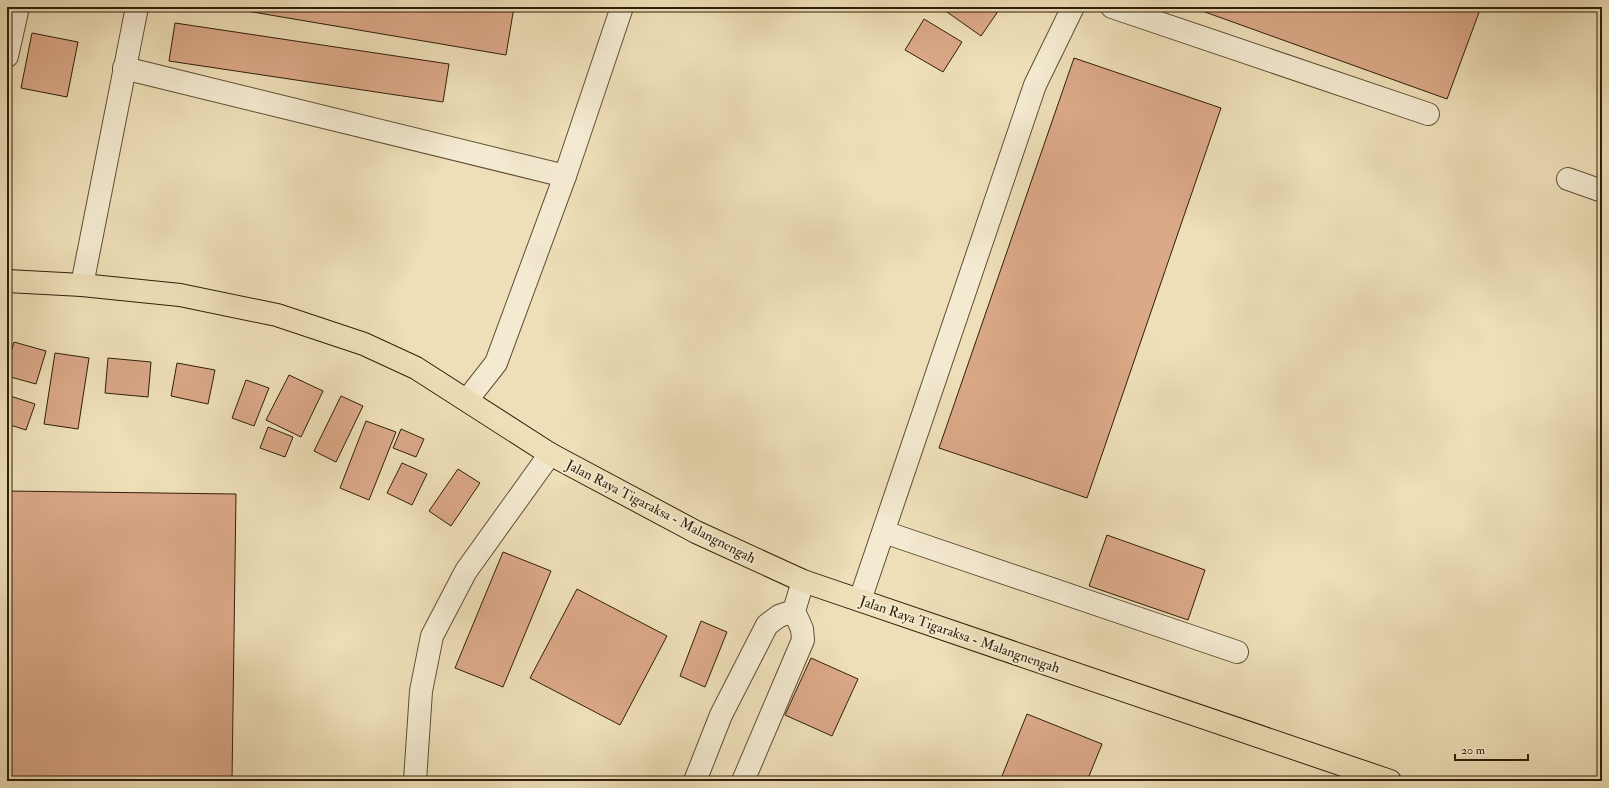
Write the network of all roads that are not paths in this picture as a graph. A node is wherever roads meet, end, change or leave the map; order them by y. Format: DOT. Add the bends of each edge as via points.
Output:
graph roads {
  1 [pos="18,7"];
  2 [pos="137,7"];
  3 [pos="622,7"];
  4 [pos="1073,7"];
  5 [pos="1112,7"];
  6 [pos="7,56"];
  7 [pos="124,68"];
  8 [pos="1428,114"];
  9 [pos="565,176"];
  10 [pos="1568,179"];
  11 [pos="1602,191"];
  12 [pos="7,281"];
  13 [pos="82,285"];
  14 [pos="467,400"];
  15 [pos="550,454"];
  16 [pos="884,532"];
  17 [pos="803,581"];
  18 [pos="860,600"];
  19 [pos="794,610"];
  20 [pos="1237,652"];
  21 [pos="415,781"];
  22 [pos="695,781"];
  23 [pos="743,781"];
  24 [pos="1390,781"];
  1 -- 6 [label="street"];
  2 -- 7 [label="street"];
  3 -- 9 [label="street"];
  4 -- 16 [label="street" via="1035,85"];
  5 -- 8 [label="street"];
  7 -- 9 [label="street"];
  7 -- 13 [label="street"];
  9 -- 14 [label="street" via="496,364"];
  10 -- 11 [label="street"];
  12 -- 13 [label="main road, Jalan Raya Tigaraksa - Malangnengah"];
  13 -- 14 [label="main road, Jalan Raya Tigaraksa - Malangnengah" via="180,295 277,315 364,344 416,368"];
  14 -- 15 [label="main road, Jalan Raya Tigaraksa - Malangnengah"];
  15 -- 17 [label="main road, Jalan Raya Tigaraksa - Malangnengah" via="696,532"];
  15 -- 21 [label="street" via="466,571 432,636 421,691"];
  16 -- 18 [label="street"];
  16 -- 20 [label="street"];
  17 -- 18 [label="main road, Jalan Raya Tigaraksa - Malangnengah"];
  17 -- 19 [label="street"];
  18 -- 24 [label="main road, Jalan Raya Tigaraksa - Malangnengah"];
  19 -- 22 [label="street" via="779,616 767,625 721,715"];
  19 -- 23 [label="street" via="802,629 803,640"];
}
